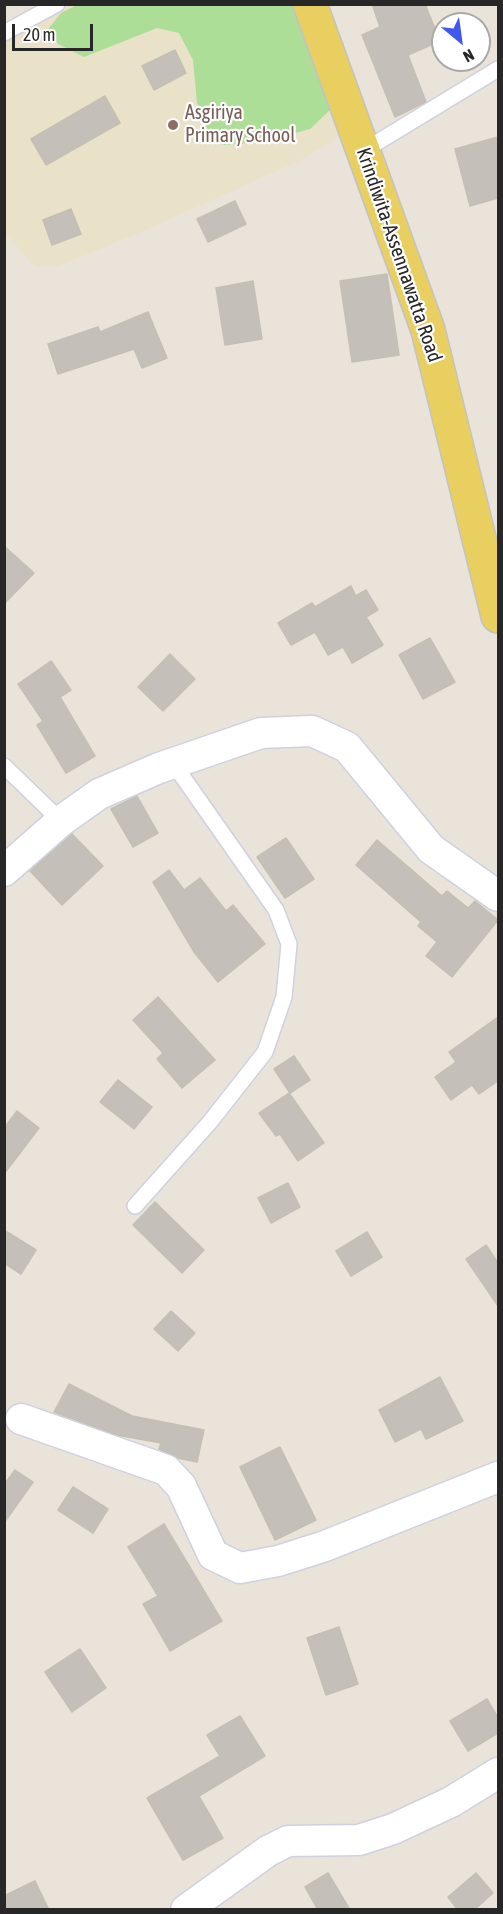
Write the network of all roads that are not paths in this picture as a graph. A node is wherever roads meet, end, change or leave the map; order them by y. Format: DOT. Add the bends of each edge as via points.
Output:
graph roads {
  1 [pos="57,4"];
  2 [pos="310,4"];
  3 [pos="4,33"];
  4 [pos="498,69"];
  5 [pos="363,151"];
  6 [pos="498,616"];
  7 [pos="173,763"];
  8 [pos="4,766"];
  9 [pos="61,821"];
  10 [pos="4,871"];
  11 [pos="498,896"];
  12 [pos="135,1206"];
  13 [pos="21,1419"];
  14 [pos="498,1477"];
  15 [pos="498,1773"];
  16 [pos="186,1910"];
  1 -- 3 [label="lane"];
  2 -- 5 [label="main road, Krindiwita-Assennawatta Road"];
  4 -- 5 [label="lane"];
  5 -- 6 [label="main road, Krindiwita-Assennawatta Road" via="428,330"];
  7 -- 9 [label="street" via="99,794"];
  7 -- 11 [label="street" via="261,733 312,732 347,747 431,849"];
  7 -- 12 [label="lane" via="276,910 289,944 284,997 265,1052 210,1122"];
  8 -- 9 [label="lane"];
  9 -- 10 [label="street"];
  13 -- 14 [label="street" via="166,1470 181,1486 213,1555 240,1568 325,1546"];
  15 -- 16 [label="street" via="451,1802 359,1840 288,1841"];
}
